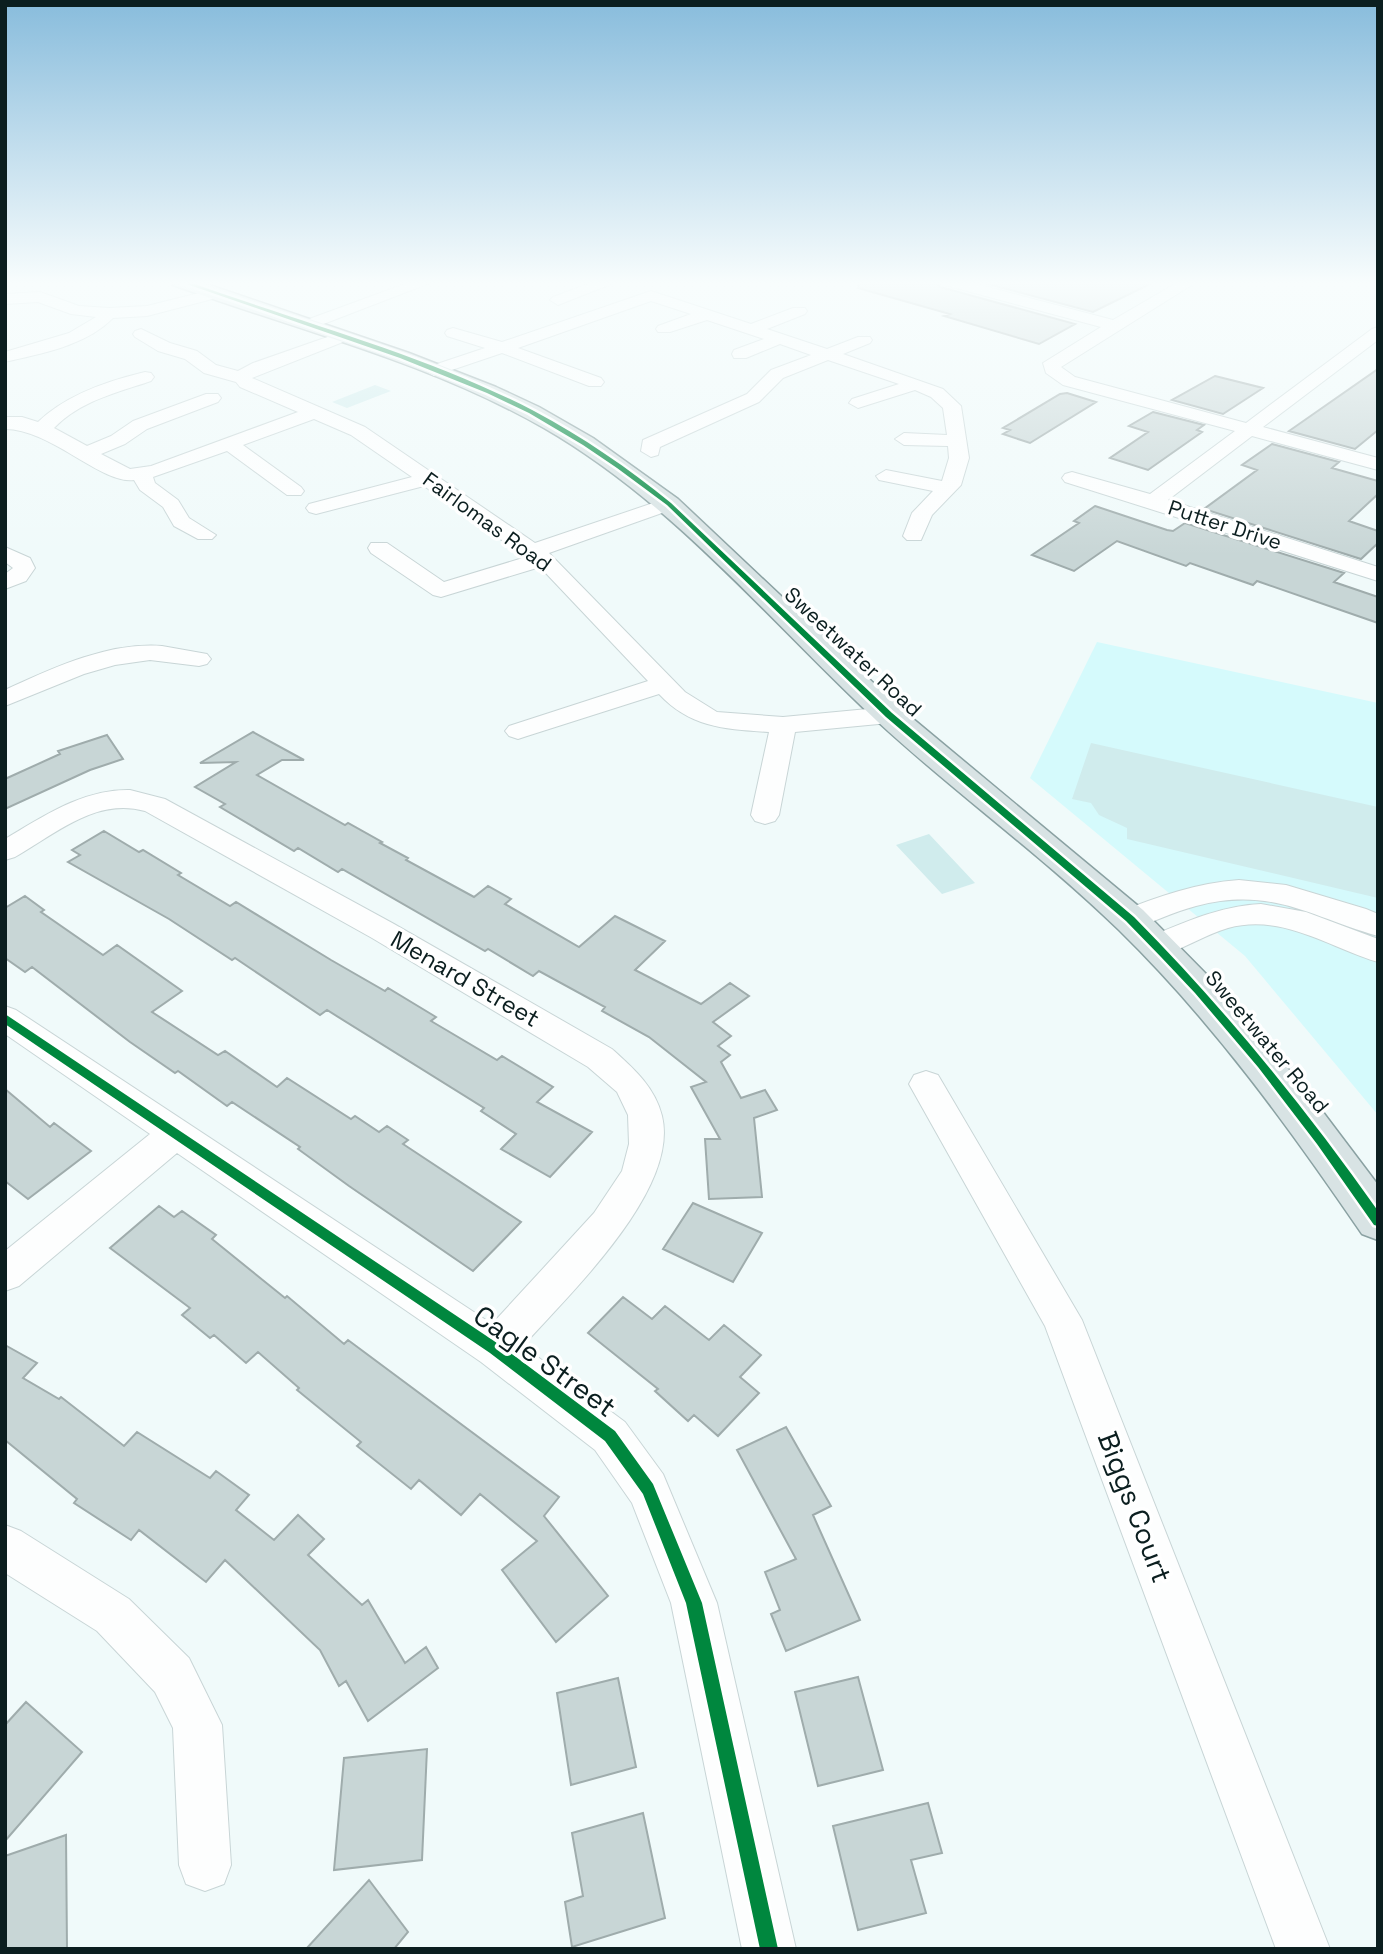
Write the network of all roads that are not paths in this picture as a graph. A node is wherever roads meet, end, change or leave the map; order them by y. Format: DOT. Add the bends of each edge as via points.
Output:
graph roads {
  1 [pos="222,372"];
  2 [pos="248,372"];
  3 [pos="437,372"];
  4 [pos="569,372"];
  5 [pos="780,372"];
  6 [pos="880,372"];
  7 [pos="1054,372"];
  8 [pos="1324,372"];
  9 [pos="145,377"];
  10 [pos="243,378"];
  11 [pos="595,382"];
  12 [pos="916,384"];
  13 [pos="212,398"];
  14 [pos="858,404"];
  15 [pos="68,405"];
  16 [pos="5,412"];
  17 [pos="312,413"];
  18 [pos="5,424"];
  19 [pos="1248,428"];
  20 [pos="42,429"];
  21 [pos="904,439"];
  22 [pos="956,441"];
  23 [pos="230,444"];
  24 [pos="87,453"];
  25 [pos="1378,464"];
  26 [pos="619,465"];
  27 [pos="148,472"];
  28 [pos="886,476"];
  29 [pos="1072,478"];
  30 [pos="427,479"];
  31 [pos="947,488"];
  32 [pos="295,491"];
  33 [pos="1153,502"];
  34 [pos="669,504"];
  35 [pos="316,508"];
  36 [pos="205,535"];
  37 [pos="914,536"];
  38 [pos="379,548"];
  39 [pos="5,553"];
  40 [pos="537,556"];
  41 [pos="1378,575"];
  42 [pos="5,582"];
  43 [pos="199,659"];
  44 [pos="664,684"];
  45 [pos="5,699"];
  46 [pos="889,715"];
  47 [pos="783,725"];
  48 [pos="518,731"];
  49 [pos="765,815"];
  50 [pos="5,851"];
  51 [pos="1378,926"];
  52 [pos="1144,933"];
  53 [pos="1378,951"];
  54 [pos="5,1018"];
  55 [pos="926,1084"];
  56 [pos="174,1135"];
  57 [pos="1378,1221"];
  58 [pos="5,1274"];
  59 [pos="495,1349"];
  60 [pos="5,1547"];
  61 [pos="205,1865"];
  62 [pos="769,1949"];
  63 [pos="1303,1949"];
  1 -- 10 [label="street, Fairlomas Road"];
  2 -- 10 [label="street"];
  3 -- 26 [label="main road, Sweetwater Road" via="529,411"];
  4 -- 11 [label="street"];
  5 -- 26 [label="street" via="753,398 726,410 729,414 716,429"];
  6 -- 12 [label="street"];
  7 -- 19 [label="street" via="1069,381"];
  8 -- 19 [label="street"];
  9 -- 15 [label="street"];
  10 -- 17 [label="street, Fairlomas Road"];
  12 -- 14 [label="street"];
  12 -- 22 [label="street" via="952,406"];
  13 -- 24 [label="street" via="141,425"];
  15 -- 16 [label="street" via="33,405"];
  15 -- 20 [label="street"];
  17 -- 23 [label="street"];
  17 -- 30 [label="street, Fairlomas Road" via="358,431"];
  18 -- 20 [label="street"];
  19 -- 25 [label="street"];
  19 -- 33 [label="street"];
  20 -- 24 [label="street"];
  21 -- 22 [label="street"];
  22 -- 31 [label="street" via="959,458"];
  23 -- 27 [label="street"];
  23 -- 32 [label="street"];
  24 -- 27 [label="street" via="129,475"];
  26 -- 34 [label="main road, Sweetwater Road"];
  27 -- 36 [label="street" via="147,486 171,505 181,522"];
  28 -- 31 [label="street"];
  29 -- 33 [label="street, Putter Drive"];
  30 -- 35 [label="street"];
  30 -- 40 [label="street, Fairlomas Road"];
  31 -- 37 [label="street" via="922,513"];
  33 -- 41 [label="street, Putter Drive"];
  34 -- 40 [label="street"];
  34 -- 46 [label="main road, Sweetwater Road"];
  38 -- 40 [label="street" via="442,590"];
  39 -- 42 [label="street" via="24,568"];
  40 -- 44 [label="street, Fairlomas Road"];
  43 -- 45 [label="street" via="150,653 114,659"];
  44 -- 47 [label="street, Fairlomas Road" via="709,718"];
  44 -- 48 [label="street"];
  46 -- 47 [label="street, Fairlomas Road"];
  46 -- 52 [label="main road, Sweetwater Road"];
  47 -- 49 [label="street"];
  50 -- 59 [label="street, Menard Street" via="83,807 128,798 155,805 600,1058 630,1084 645,1115 647,1144 639,1175 607,1224"];
  51 -- 52 [label="street" via="1332,906 1261,889 1191,896"];
  52 -- 53 [label="street" via="1271,914"];
  52 -- 57 [label="main road, Sweetwater Road" via="1205,995 1312,1126"];
  54 -- 56 [label="street, Cagle Street"];
  55 -- 63 [label="street, Biggs Court" via="1062,1320"];
  56 -- 58 [label="street"];
  56 -- 59 [label="street, Cagle Street"];
  59 -- 62 [label="street, Cagle Street" via="610,1436 648,1489 694,1603"];
  60 -- 61 [label="street" via="113,1615 172,1675 197,1725"];
}
